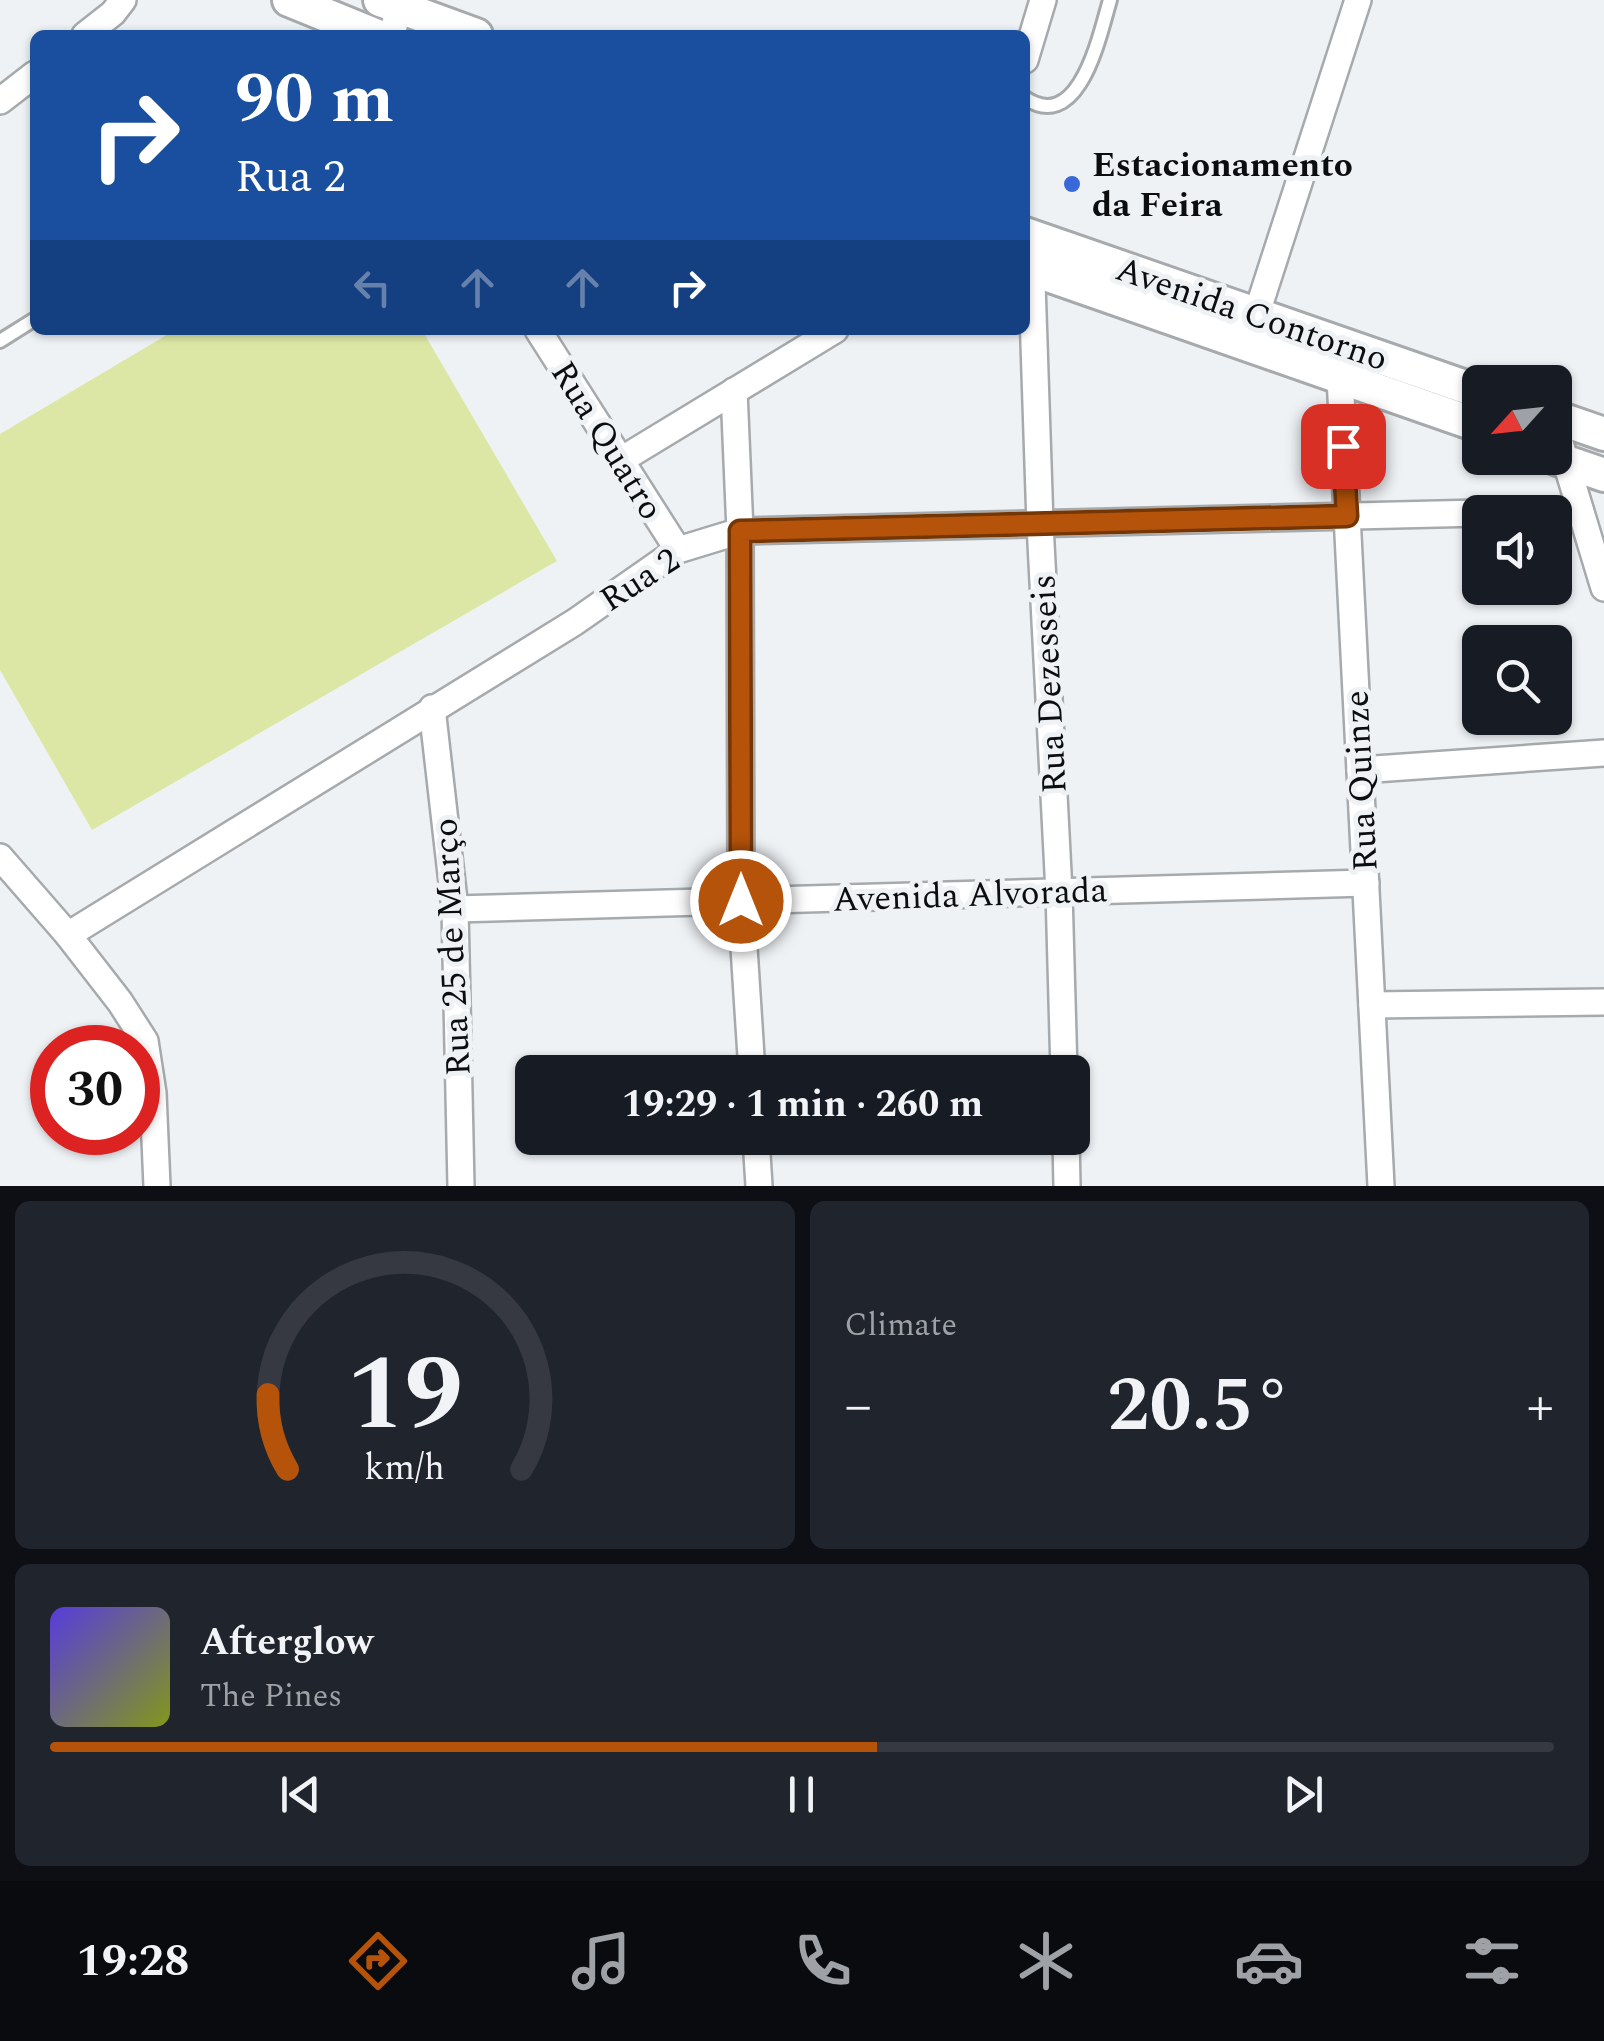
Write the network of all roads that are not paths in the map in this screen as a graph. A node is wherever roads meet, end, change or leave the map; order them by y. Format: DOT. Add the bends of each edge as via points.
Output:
graph roads {
  1 [pos="124,0"];
  2 [pos="289,0"];
  3 [pos="1043,0"];
  4 [pos="1110,0"];
  5 [pos="1358,0"];
  6 [pos="390,14"];
  7 [pos="91,30"];
  8 [pos="363,30"];
  9 [pos="456,30"];
  10 [pos="1030,43"];
  11 [pos="30,78"];
  12 [pos="0,101"];
  13 [pos="1030,102"];
  14 [pos="1030,253"];
  15 [pos="1030,297"];
  16 [pos="30,323"];
  17 [pos="1252,330"];
  18 [pos="541,335"];
  19 [pos="827,335"];
  20 [pos="0,341"];
  21 [pos="1340,377"];
  22 [pos="1462,387"];
  23 [pos="734,392"];
  24 [pos="1462,420"];
  25 [pos="1572,423"];
  26 [pos="1604,434"];
  27 [pos="621,460"];
  28 [pos="1572,464"];
  29 [pos="1566,475"];
  30 [pos="1604,475"];
  31 [pos="1572,510"];
  32 [pos="1580,510"];
  33 [pos="1462,513"];
  34 [pos="1347,516"];
  35 [pos="1040,524"];
  36 [pos="740,531"];
  37 [pos="678,550"];
  38 [pos="1604,588"];
  39 [pos="432,708"];
  40 [pos="1604,753"];
  41 [pos="1360,770"];
  42 [pos="0,857"];
  43 [pos="1366,883"];
  44 [pos="1059,892"];
  45 [pos="741,901"];
  46 [pos="455,909"];
  47 [pos="68,935"];
  48 [pos="1604,1002"];
  49 [pos="1372,1005"];
  50 [pos="751,1055"];
  51 [pos="1064,1055"];
  52 [pos="757,1155"];
  53 [pos="1066,1155"];
  54 [pos="157,1186"];
  55 [pos="461,1186"];
  56 [pos="758,1186"];
  57 [pos="1067,1186"];
  58 [pos="1381,1186"];
  1 -- 7 [label="street"];
  2 -- 8 [label="street"];
  3 -- 10 [label="street"];
  4 -- 13 [label="lane" via="1085,77 1073,93 1058,104"];
  5 -- 17 [label="street"];
  6 -- 9 [label="street"];
  11 -- 12 [label="street"];
  14 -- 17 [label="street, Avenida Contorno"];
  15 -- 35 [label="street, Rua Dezesseis"];
  16 -- 20 [label="lane"];
  17 -- 21 [label="street, Avenida Contorno"];
  17 -- 22 [label="street, Avenida Contorno"];
  18 -- 27 [label="street, Rua Quatro"];
  19 -- 23 [label="street"];
  21 -- 24 [label="street, Avenida Contorno"];
  21 -- 34 [label="street, Rua Quinze"];
  23 -- 27 [label="street"];
  23 -- 36 [label="street"];
  25 -- 26 [label="street"];
  27 -- 37 [label="street, Rua Quatro"];
  28 -- 30 [label="street"];
  29 -- 32 [label="street"];
  31 -- 32 [label="street, Rua 2"];
  32 -- 38 [label="street"];
  33 -- 34 [label="street, Rua 2"];
  34 -- 35 [label="street, Rua 2"];
  34 -- 41 [label="street, Rua Quinze"];
  35 -- 36 [label="street, Rua 2"];
  35 -- 44 [label="street, Rua Dezesseis"];
  36 -- 37 [label="street, Rua 2"];
  36 -- 45 [label="street"];
  37 -- 39 [label="street, Rua 2" via="576,622"];
  39 -- 46 [label="street, Rua 25 de Março"];
  39 -- 47 [label="street, Rua 2"];
  40 -- 41 [label="street"];
  41 -- 43 [label="street, Rua Quinze"];
  42 -- 47 [label="street"];
  43 -- 44 [label="street, Avenida Alvorada"];
  43 -- 49 [label="street, Rua Quinze"];
  44 -- 45 [label="street, Avenida Alvorada"];
  44 -- 51 [label="street, Rua Dezesseis"];
  45 -- 46 [label="street, Avenida Alvorada"];
  45 -- 50 [label="street"];
  46 -- 55 [label="street, Rua 25 de Março"];
  47 -- 54 [label="street" via="144,1041"];
  48 -- 49 [label="street"];
  49 -- 58 [label="street, Rua Quinze"];
  52 -- 56 [label="street"];
  53 -- 57 [label="street"];
}
